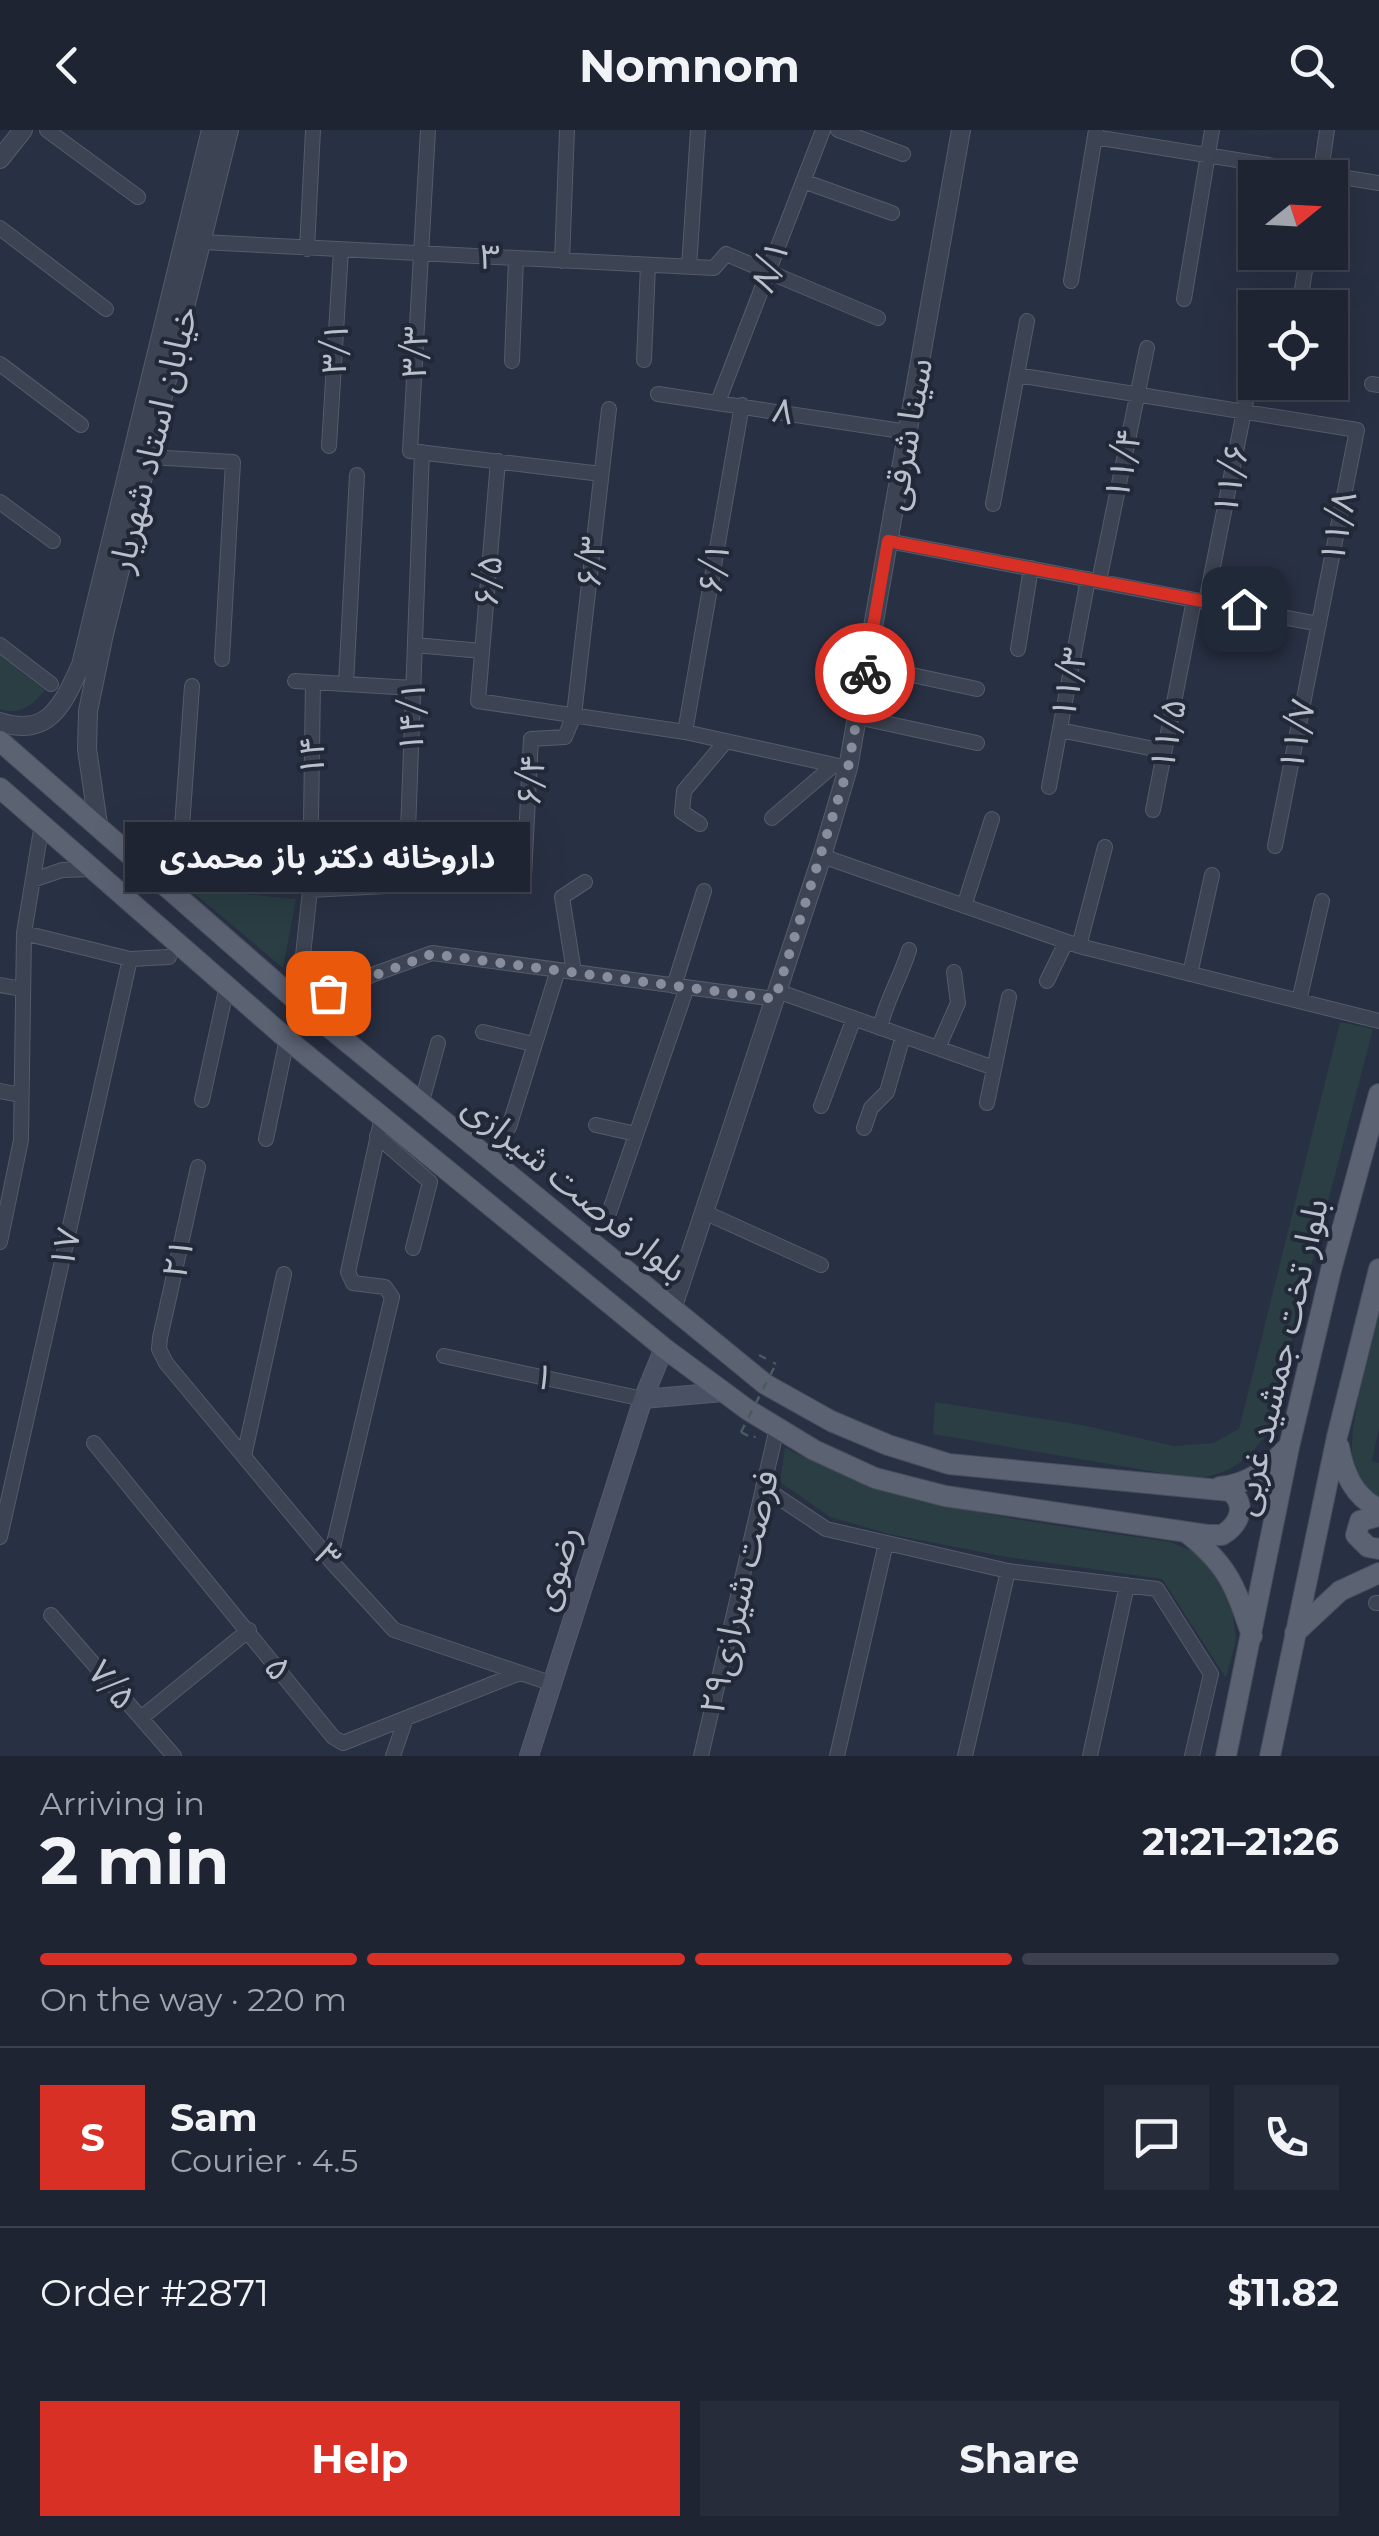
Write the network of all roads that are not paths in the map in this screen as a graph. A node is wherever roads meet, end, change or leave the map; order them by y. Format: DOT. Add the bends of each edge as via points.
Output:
graph roads {
  1 [pos="23,130"];
  2 [pos="47,130"];
  3 [pos="211,130"];
  4 [pos="229,130"];
  5 [pos="313,130"];
  6 [pos="428,130"];
  7 [pos="567,130"];
  8 [pos="698,130"];
  9 [pos="823,130"];
  10 [pos="838,130"];
  11 [pos="961,130"];
  12 [pos="1212,130"];
  13 [pos="1327,130"];
  14 [pos="1095,134"];
  15 [pos="903,154"];
  16 [pos="1208,156"];
  17 [pos="0,159"];
  18 [pos="1322,160"];
  19 [pos="1238,161"];
  20 [pos="1348,180"];
  21 [pos="803,181"];
  22 [pos="1379,184"];
  23 [pos="138,198"];
  24 [pos="892,213"];
  25 [pos="0,228"];
  26 [pos="202,242"];
  27 [pos="307,248"];
  28 [pos="341,250"];
  29 [pos="421,254"];
  30 [pos="516,259"];
  31 [pos="562,261"];
  32 [pos="648,265"];
  33 [pos="689,267"];
  34 [pos="767,274"];
  35 [pos="1071,281"];
  36 [pos="1184,299"];
  37 [pos="106,308"];
  38 [pos="878,318"];
  39 [pos="1026,321"];
  40 [pos="1147,348"];
  41 [pos="644,360"];
  42 [pos="512,361"];
  43 [pos="0,364"];
  44 [pos="1017,375"];
  45 [pos="658,394"];
  46 [pos="1137,394"];
  47 [pos="1246,400"];
  48 [pos="718,402"];
  49 [pos="742,405"];
  50 [pos="609,409"];
  51 [pos="1244,412"];
  52 [pos="81,425"];
  53 [pos="908,432"];
  54 [pos="329,446"];
  55 [pos="416,452"];
  56 [pos="150,456"];
  57 [pos="498,462"];
  58 [pos="357,474"];
  59 [pos="602,474"];
  60 [pos="0,502"];
  61 [pos="993,504"];
  62 [pos="53,541"];
  63 [pos="888,541"];
  64 [pos="1031,568"];
  65 [pos="1094,580"];
  66 [pos="1200,601"];
  67 [pos="1319,624"];
  68 [pos="0,645"];
  69 [pos="414,646"];
  70 [pos="1018,649"];
  71 [pos="482,651"];
  72 [pos="222,660"];
  73 [pos="866,665"];
  74 [pos="296,682"];
  75 [pos="313,682"];
  76 [pos="51,684"];
  77 [pos="346,684"];
  78 [pos="192,686"];
  79 [pos="413,688"];
  80 [pos="977,689"];
  81 [pos="574,715"];
  82 [pos="857,717"];
  83 [pos="0,722"];
  84 [pos="1060,730"];
  85 [pos="686,732"];
  86 [pos="0,741"];
  87 [pos="726,741"];
  88 [pos="977,743"];
  89 [pos="1164,751"];
  90 [pos="841,767"];
  91 [pos="1049,787"];
  92 [pos="0,788"];
  93 [pos="1152,810"];
  94 [pos="772,818"];
  95 [pos="992,819"];
  96 [pos="42,824"];
  97 [pos="98,824"];
  98 [pos="700,824"];
  99 [pos="1275,846"];
  100 [pos="1104,847"];
  101 [pos="822,856"];
  102 [pos="94,869"];
  103 [pos="1212,875"];
  104 [pos="524,876"];
  105 [pos="33,880"];
  106 [pos="585,882"];
  107 [pos="310,890"];
  108 [pos="704,891"];
  109 [pos="177,896"];
  110 [pos="1322,901"];
  111 [pos="964,906"];
  112 [pos="24,933"];
  113 [pos="1072,944"];
  114 [pos="908,950"];
  115 [pos="168,957"];
  116 [pos="130,959"];
  117 [pos="558,970"];
  118 [pos="574,972"];
  119 [pos="954,972"];
  120 [pos="1190,974"];
  121 [pos="1047,981"];
  122 [pos="0,986"];
  123 [pos="227,986"];
  124 [pos="680,987"];
  125 [pos="22,989"];
  126 [pos="776,995"];
  127 [pos="1009,997"];
  128 [pos="1299,1001"];
  129 [pos="298,1002"];
  130 [pos="854,1018"];
  131 [pos="1379,1021"];
  132 [pos="880,1028"];
  133 [pos="484,1032"];
  134 [pos="903,1036"];
  135 [pos="287,1040"];
  136 [pos="438,1043"];
  137 [pos="532,1044"];
  138 [pos="938,1048"];
  139 [pos="994,1068"];
  140 [pos="0,1092"];
  141 [pos="21,1095"];
  142 [pos="202,1100"];
  143 [pos="1378,1102"];
  144 [pos="988,1103"];
  145 [pos="421,1105"];
  146 [pos="820,1106"];
  147 [pos="596,1125"];
  148 [pos="380,1127"];
  149 [pos="509,1128"];
  150 [pos="864,1128"];
  151 [pos="636,1134"];
  152 [pos="266,1138"];
  153 [pos="432,1158"];
  154 [pos="198,1168"];
  155 [pos="430,1182"];
  156 [pos="704,1212"];
  157 [pos="610,1213"];
  158 [pos="0,1238"];
  159 [pos="412,1248"];
  160 [pos="821,1265"];
  161 [pos="1379,1270"];
  162 [pos="284,1274"];
  163 [pos="672,1309"];
  164 [pos="664,1348"];
  165 [pos="159,1349"];
  166 [pos="444,1356"];
  167 [pos="723,1392"];
  168 [pos="644,1399"];
  169 [pos="777,1428"];
  170 [pos="1338,1437"];
  171 [pos="94,1443"];
  172 [pos="1289,1447"];
  173 [pos="244,1456"];
  174 [pos="763,1487"];
  175 [pos="1205,1488"];
  176 [pos="1379,1513"];
  177 [pos="1184,1531"];
  178 [pos="0,1536"];
  179 [pos="886,1543"];
  180 [pos="1379,1549"];
  181 [pos="330,1560"];
  182 [pos="1008,1571"];
  183 [pos="1379,1573"];
  184 [pos="1127,1585"];
  185 [pos="51,1615"];
  186 [pos="249,1630"];
  187 [pos="1295,1633"];
  188 [pos="1252,1637"];
  189 [pos="520,1674"];
  190 [pos="553,1684"];
  191 [pos="141,1718"];
  192 [pos="404,1721"];
  193 [pos="174,1756"];
  194 [pos="392,1756"];
  195 [pos="528,1756"];
  196 [pos="701,1756"];
  197 [pos="837,1756"];
  198 [pos="966,1756"];
  199 [pos="1090,1756"];
  200 [pos="1192,1756"];
  201 [pos="1226,1756"];
  202 [pos="1270,1756"];
  1 -- 17 [label="street"];
  2 -- 23 [label="street"];
  3 -- 83 [label="street, خیابان استاد شهریار" via="81,665 63,705 45,721 21,729"];
  4 -- 26 [label="street, خیابان استاد شهریار"];
  5 -- 27 [label="street"];
  6 -- 29 [label="street, ۳/۳"];
  7 -- 31 [label="street"];
  8 -- 33 [label="street"];
  9 -- 21 [label="street, ۸/۱"];
  10 -- 15 [label="street"];
  11 -- 53 [label="street, سینا شرقی"];
  12 -- 16 [label="street"];
  13 -- 18 [label="street"];
  14 -- 16 [label="street"];
  14 -- 35 [label="street"];
  16 -- 19 [label="street"];
  16 -- 36 [label="street"];
  20 -- 22 [label="street"];
  21 -- 24 [label="street"];
  21 -- 34 [label="street, ۸/۱"];
  25 -- 37 [label="street"];
  26 -- 27 [label="street, ۳"];
  26 -- 56 [label="street, خیابان استاد شهریار"];
  27 -- 28 [label="street, ۳"];
  28 -- 29 [label="street, ۳"];
  28 -- 54 [label="street, ۳/۱"];
  29 -- 30 [label="street, ۳"];
  29 -- 55 [label="street, ۳/۳"];
  30 -- 31 [label="street, ۳"];
  30 -- 42 [label="street"];
  31 -- 32 [label="street, ۳"];
  32 -- 33 [label="street, ۳"];
  32 -- 41 [label="street"];
  33 -- 34 [label="street, ۳" via="714,268 726,254"];
  34 -- 38 [label="street"];
  34 -- 48 [label="street, ۸/۱"];
  39 -- 44 [label="street"];
  40 -- 46 [label="street, ۱۱/۴"];
  43 -- 52 [label="street"];
  44 -- 46 [label="street"];
  44 -- 61 [label="street"];
  45 -- 48 [label="street, ۸"];
  46 -- 51 [label="street"];
  46 -- 65 [label="street, ۱۱/۴"];
  47 -- 51 [label="street, ۱۱/۶"];
  48 -- 49 [label="street, ۸"];
  49 -- 53 [label="street, ۸"];
  49 -- 85 [label="street, ۶/۱"];
  50 -- 59 [label="street, ۶/۳"];
  51 -- 66 [label="street, ۱۱/۶"];
  51 -- 67 [label="street, ۱۱/۸" via="1357,430"];
  53 -- 63 [label="street, سینا شرقی"];
  55 -- 57 [label="street"];
  55 -- 69 [label="street, ۱۴/۱"];
  56 -- 72 [label="street" via="233,462"];
  56 -- 97 [label="street, خیابان استاد شهریار" via="88,710"];
  57 -- 59 [label="street"];
  57 -- 71 [label="street, ۶/۵"];
  58 -- 77 [label="street"];
  59 -- 81 [label="street, ۶/۳"];
  60 -- 62 [label="street"];
  63 -- 64 [label="street"];
  63 -- 73 [label="street, سینا شرقی"];
  64 -- 65 [label="street"];
  64 -- 70 [label="street"];
  65 -- 66 [label="street"];
  65 -- 84 [label="street, ۱۱/۳"];
  66 -- 67 [label="street"];
  66 -- 89 [label="street, ۱۱/۵"];
  67 -- 99 [label="street, ۱۱/۷"];
  68 -- 76 [label="street"];
  69 -- 71 [label="street"];
  69 -- 79 [label="street, ۱۴/۱"];
  71 -- 81 [label="street, ۶/۵" via="478,700"];
  73 -- 80 [label="street"];
  73 -- 82 [label="street, سینا شرقی"];
  74 -- 75 [label="street"];
  75 -- 77 [label="street"];
  75 -- 107 [label="street, ۱۴"];
  77 -- 79 [label="street"];
  78 -- 109 [label="street"];
  79 -- 107 [label="street, ۱۴/۱" via="406,885"];
  81 -- 85 [label="street"];
  81 -- 104 [label="street, ۶/۴" via="564,737 532,739"];
  82 -- 88 [label="street"];
  82 -- 90 [label="street, سینا شرقی"];
  84 -- 89 [label="street"];
  84 -- 91 [label="street, ۱۱/۳"];
  85 -- 87 [label="street"];
  86 -- 97 [label="main road, بلوار فرصت شیرازی"];
  87 -- 90 [label="street"];
  87 -- 98 [label="street" via="684,791 682,812"];
  89 -- 93 [label="street, ۱۱/۵"];
  90 -- 94 [label="street"];
  90 -- 101 [label="street, سینا شرقی"];
  92 -- 96 [label="main road, بلوار فرصت شیرازی"];
  95 -- 111 [label="street"];
  96 -- 102 [label="main road, بلوار فرصت شیرازی"];
  96 -- 105 [label="street"];
  97 -- 109 [label="main road, بلوار فرصت شیرازی"];
  100 -- 113 [label="street"];
  101 -- 111 [label="street"];
  101 -- 126 [label="street, سینا شرقی"];
  102 -- 105 [label="street"];
  102 -- 123 [label="main road, بلوار فرصت شیرازی"];
  103 -- 120 [label="street"];
  105 -- 112 [label="street"];
  106 -- 118 [label="street" via="562,897"];
  107 -- 129 [label="street, ۱۴"];
  108 -- 124 [label="street"];
  109 -- 129 [label="main road, بلوار فرصت شیرازی"];
  110 -- 128 [label="street"];
  111 -- 113 [label="street"];
  112 -- 116 [label="street"];
  112 -- 125 [label="street"];
  113 -- 120 [label="street"];
  113 -- 121 [label="street"];
  114 -- 132 [label="street"];
  115 -- 116 [label="street"];
  116 -- 178 [label="street, ۱۷"];
  117 -- 118 [label="street"];
  117 -- 129 [label="street" via="432,954"];
  117 -- 137 [label="street"];
  118 -- 124 [label="street"];
  119 -- 138 [label="street" via="958,1004"];
  120 -- 128 [label="street"];
  122 -- 125 [label="street"];
  123 -- 135 [label="main road, بلوار فرصت شیرازی"];
  123 -- 142 [label="street"];
  124 -- 126 [label="street"];
  124 -- 151 [label="street"];
  125 -- 141 [label="street"];
  126 -- 130 [label="street"];
  126 -- 156 [label="street, سینا شرقی"];
  127 -- 139 [label="street"];
  128 -- 131 [label="street"];
  129 -- 145 [label="main road, بلوار فرصت شیرازی"];
  130 -- 132 [label="street"];
  130 -- 146 [label="street"];
  132 -- 134 [label="street"];
  133 -- 137 [label="street"];
  134 -- 138 [label="street"];
  134 -- 150 [label="street" via="887,1092"];
  135 -- 148 [label="main road, بلوار فرصت شیرازی"];
  135 -- 152 [label="street"];
  136 -- 145 [label="street"];
  137 -- 149 [label="street"];
  138 -- 139 [label="street"];
  139 -- 144 [label="street"];
  140 -- 141 [label="street"];
  141 -- 158 [label="street" via="21,1140"];
  143 -- 172 [label="main road, بلوار تخت جمشید غربی"];
  145 -- 163 [label="main road, بلوار فرصت شیرازی"];
  147 -- 151 [label="street"];
  148 -- 153 [label="main road, بلوار فرصت شیرازی"];
  148 -- 155 [label="street"];
  148 -- 181 [label="street" via="348,1272 353,1283 384,1287 392,1297"];
  151 -- 157 [label="street"];
  153 -- 155 [label="street"];
  153 -- 164 [label="main road, بلوار فرصت شیرازی"];
  154 -- 165 [label="street, ۲۱"];
  155 -- 159 [label="street"];
  156 -- 160 [label="street"];
  156 -- 163 [label="street, سینا شرقی"];
  161 -- 170 [label="main road"];
  162 -- 173 [label="street"];
  163 -- 175 [label="main road, بلوار فرصت شیرازی" via="766,1384 888,1445 949,1464"];
  164 -- 167 [label="main road, بلوار فرصت شیرازی"];
  164 -- 168 [label="main road, رضوی"];
  165 -- 173 [label="street, ۳"];
  166 -- 168 [label="street, ۱"];
  167 -- 168 [label="main road"];
  167 -- 169 [label="main road, بلوار فرصت شیرازی"];
  168 -- 190 [label="main road, رضوی"];
  169 -- 174 [label="street, فرصت شیرازی۲۹"];
  169 -- 177 [label="main road, بلوار فرصت شیرازی" via="875,1478 945,1496"];
  170 -- 176 [label="main road" via="1343,1470"];
  170 -- 187 [label="main road"];
  171 -- 186 [label="street, ۵"];
  172 -- 175 [label="main road" via="1245,1483"];
  172 -- 188 [label="main road, بلوار تخت جمشید غربی"];
  173 -- 181 [label="street, ۳"];
  174 -- 179 [label="street" via="826,1530"];
  174 -- 196 [label="street, فرصت شیرازی۲۹"];
  175 -- 177 [label="main road, بلوار فرصت شیرازی" via="1236,1496 1236,1524 1222,1535"];
  176 -- 180 [label="main road" via="1360,1521 1356,1535"];
  177 -- 188 [label="main road" via="1227,1570"];
  179 -- 182 [label="street"];
  179 -- 197 [label="street"];
  181 -- 189 [label="street, ۳" via="394,1630"];
  182 -- 184 [label="street"];
  182 -- 198 [label="street"];
  183 -- 187 [label="main road" via="1340,1591"];
  184 -- 199 [label="street"];
  184 -- 200 [label="street" via="1158,1589 1211,1674"];
  185 -- 191 [label="street, ۷/۵"];
  186 -- 191 [label="street"];
  186 -- 192 [label="street, ۵" via="343,1743"];
  187 -- 202 [label="main road"];
  188 -- 201 [label="main road, بلوار تخت جمشید غربی"];
  189 -- 190 [label="street, ۳"];
  189 -- 192 [label="street, ۵"];
  190 -- 195 [label="main road, رضوی"];
  191 -- 193 [label="street, ۷/۵"];
  192 -- 194 [label="street"];
}
